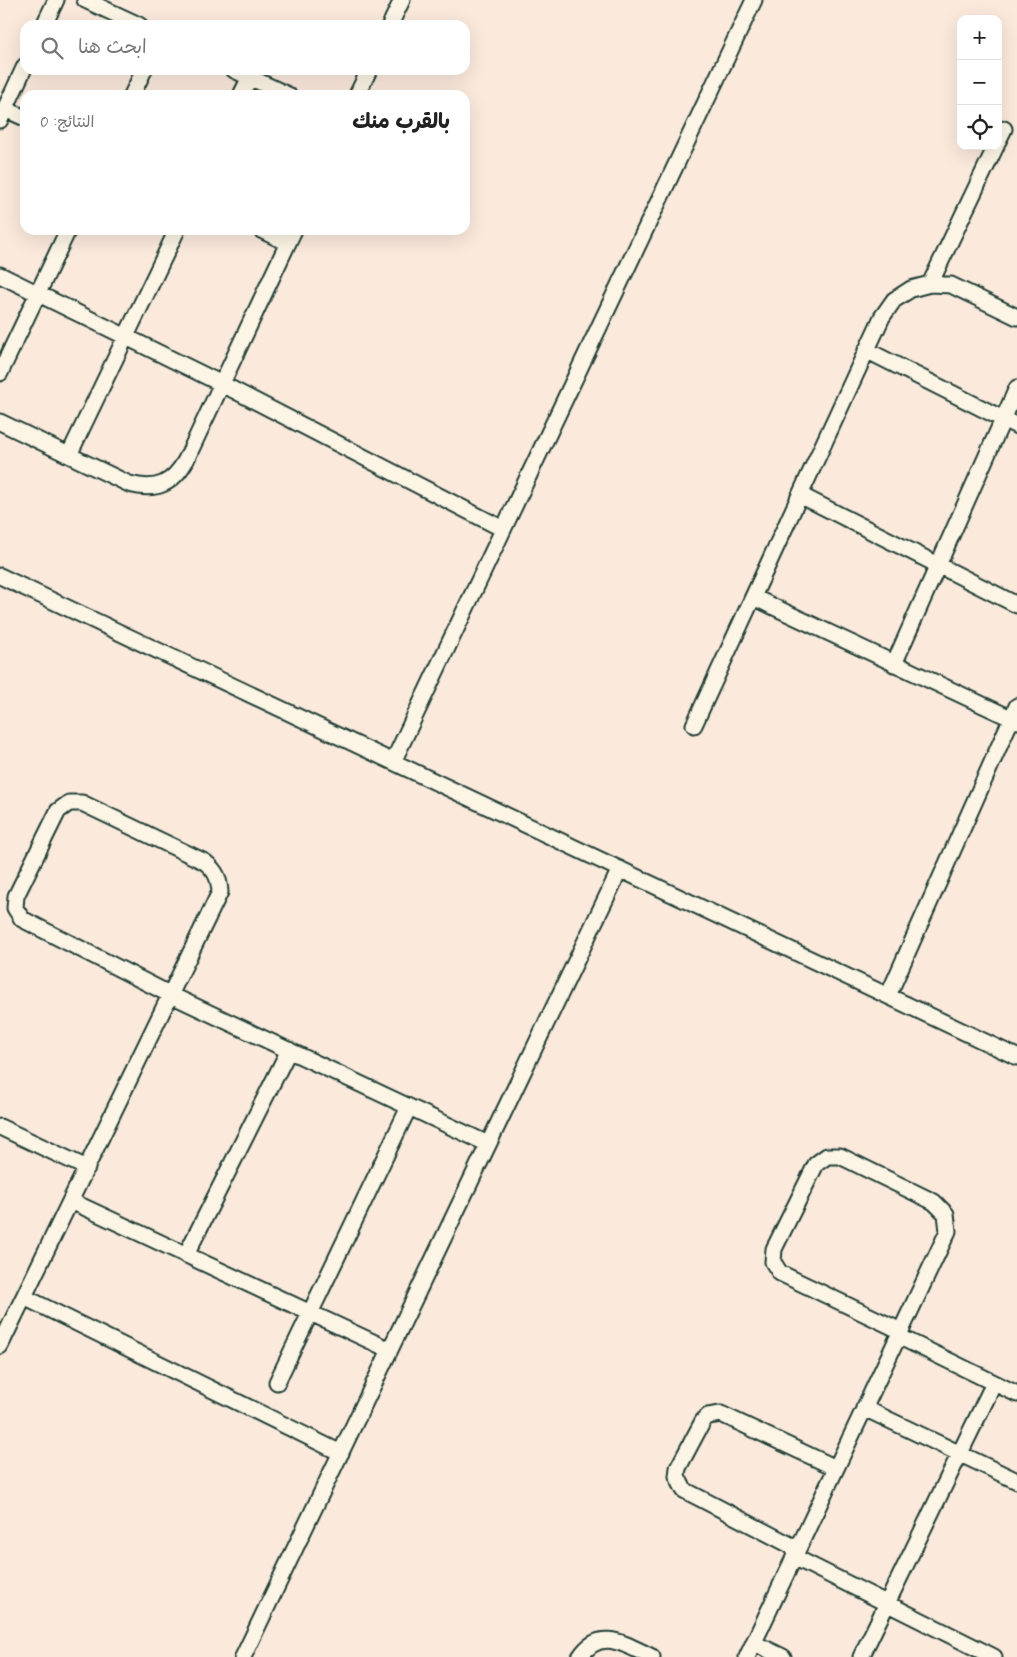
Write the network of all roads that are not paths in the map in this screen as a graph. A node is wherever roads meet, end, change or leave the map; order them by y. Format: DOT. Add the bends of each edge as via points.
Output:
graph roads {
  1 [pos="56,0"];
  2 [pos="85,0"];
  3 [pos="402,0"];
  4 [pos="754,0"];
  5 [pos="46,20"];
  6 [pos="127,20"];
  7 [pos="392,20"];
  8 [pos="21,75"];
  9 [pos="142,75"];
  10 [pos="245,75"];
  11 [pos="367,75"];
  12 [pos="250,77"];
  13 [pos="134,90"];
  14 [pos="244,90"];
  15 [pos="277,90"];
  16 [pos="359,90"];
  17 [pos="3,114"];
  18 [pos="20,117"];
  19 [pos="994,150"];
  20 [pos="66,235"];
  21 [pos="175,235"];
  22 [pos="291,236"];
  23 [pos="0,275"];
  24 [pos="930,284"];
  25 [pos="38,294"];
  26 [pos="1017,317"];
  27 [pos="126,336"];
  28 [pos="866,350"];
  29 [pos="0,373"];
  30 [pos="222,384"];
  31 [pos="1017,388"];
  32 [pos="1003,419"];
  33 [pos="0,422"];
  34 [pos="1017,426"];
  35 [pos="69,455"];
  36 [pos="800,495"];
  37 [pos="503,529"];
  38 [pos="938,565"];
  39 [pos="0,576"];
  40 [pos="753,597"];
  41 [pos="1017,605"];
  42 [pos="894,664"];
  43 [pos="1015,715"];
  44 [pos="694,725"];
  45 [pos="393,762"];
  46 [pos="620,869"];
  47 [pos="171,995"];
  48 [pos="888,996"];
  49 [pos="289,1050"];
  50 [pos="1017,1057"];
  51 [pos="409,1107"];
  52 [pos="0,1127"];
  53 [pos="488,1144"];
  54 [pos="87,1168"];
  55 [pos="71,1201"];
  56 [pos="186,1255"];
  57 [pos="24,1297"];
  58 [pos="310,1312"];
  59 [pos="900,1333"];
  60 [pos="0,1346"];
  61 [pos="390,1350"];
  62 [pos="277,1382"];
  63 [pos="994,1383"];
  64 [pos="1017,1394"];
  65 [pos="864,1408"];
  66 [pos="341,1453"];
  67 [pos="960,1454"];
  68 [pos="836,1468"];
  69 [pos="1017,1481"];
  70 [pos="796,1553"];
  71 [pos="887,1603"];
  72 [pos="754,1643"];
  73 [pos="243,1657"];
  74 [pos="580,1657"];
  75 [pos="652,1657"];
  76 [pos="747,1657"];
  77 [pos="783,1657"];
  78 [pos="861,1657"];
  79 [pos="994,1657"];
  1 -- 5 [label="lane"];
  2 -- 6 [label="lane"];
  3 -- 7 [label="lane"];
  4 -- 37 [label="lane"];
  8 -- 17 [label="lane"];
  9 -- 13 [label="lane"];
  10 -- 12 [label="lane"];
  11 -- 16 [label="lane"];
  12 -- 14 [label="lane"];
  12 -- 15 [label="lane"];
  17 -- 18 [label="lane"];
  19 -- 24 [label="lane"];
  20 -- 25 [label="lane"];
  21 -- 27 [label="lane"];
  22 -- 30 [label="lane"];
  23 -- 25 [label="lane"];
  24 -- 26 [label="lane" via="951,285"];
  24 -- 28 [label="lane" via="910,289 894,300"];
  25 -- 27 [label="lane"];
  25 -- 29 [label="lane"];
  27 -- 30 [label="lane"];
  27 -- 35 [label="lane"];
  28 -- 32 [label="lane"];
  28 -- 36 [label="lane"];
  30 -- 35 [label="lane" via="186,460 169,481 156,486 130,484"];
  30 -- 37 [label="lane"];
  31 -- 32 [label="lane"];
  32 -- 34 [label="lane"];
  32 -- 38 [label="lane"];
  33 -- 35 [label="lane"];
  36 -- 38 [label="lane"];
  36 -- 40 [label="lane"];
  37 -- 45 [label="lane"];
  38 -- 41 [label="lane"];
  38 -- 42 [label="lane"];
  39 -- 45 [label="lane"];
  40 -- 42 [label="lane"];
  40 -- 44 [label="lane"];
  42 -- 43 [label="lane"];
  43 -- 48 [label="lane"];
  45 -- 46 [label="lane"];
  46 -- 48 [label="lane"];
  46 -- 53 [label="lane"];
  47 -- 47 [label="lane" via="220,892 217,875 190,854 82,803 69,803 58,811 16,896 14,902 18,914 22,919"];
  47 -- 49 [label="lane"];
  47 -- 54 [label="lane"];
  48 -- 50 [label="lane"];
  49 -- 51 [label="lane"];
  49 -- 56 [label="lane"];
  51 -- 53 [label="lane"];
  51 -- 58 [label="lane"];
  52 -- 54 [label="lane"];
  53 -- 61 [label="lane"];
  54 -- 55 [label="lane"];
  55 -- 56 [label="lane"];
  55 -- 57 [label="lane"];
  56 -- 58 [label="lane"];
  57 -- 60 [label="lane"];
  57 -- 66 [label="lane"];
  58 -- 61 [label="lane"];
  58 -- 62 [label="lane"];
  59 -- 59 [label="lane" via="946,1239 946,1214 928,1198 840,1156 827,1156 816,1164 774,1249 773,1262 780,1273"];
  59 -- 63 [label="lane"];
  59 -- 65 [label="lane"];
  61 -- 66 [label="lane"];
  63 -- 64 [label="lane"];
  63 -- 67 [label="lane"];
  65 -- 67 [label="lane"];
  65 -- 68 [label="lane"];
  66 -- 73 [label="lane"];
  67 -- 69 [label="lane"];
  67 -- 71 [label="lane"];
  68 -- 70 [label="lane"];
  68 -- 70 [label="lane" via="721,1414 703,1420 680,1460 677,1476 684,1490"];
  70 -- 71 [label="lane"];
  70 -- 72 [label="lane"];
  71 -- 78 [label="lane"];
  71 -- 79 [label="lane"];
  72 -- 76 [label="lane"];
  72 -- 77 [label="lane"];
  74 -- 75 [label="lane" via="594,1643 615,1640"];
}
